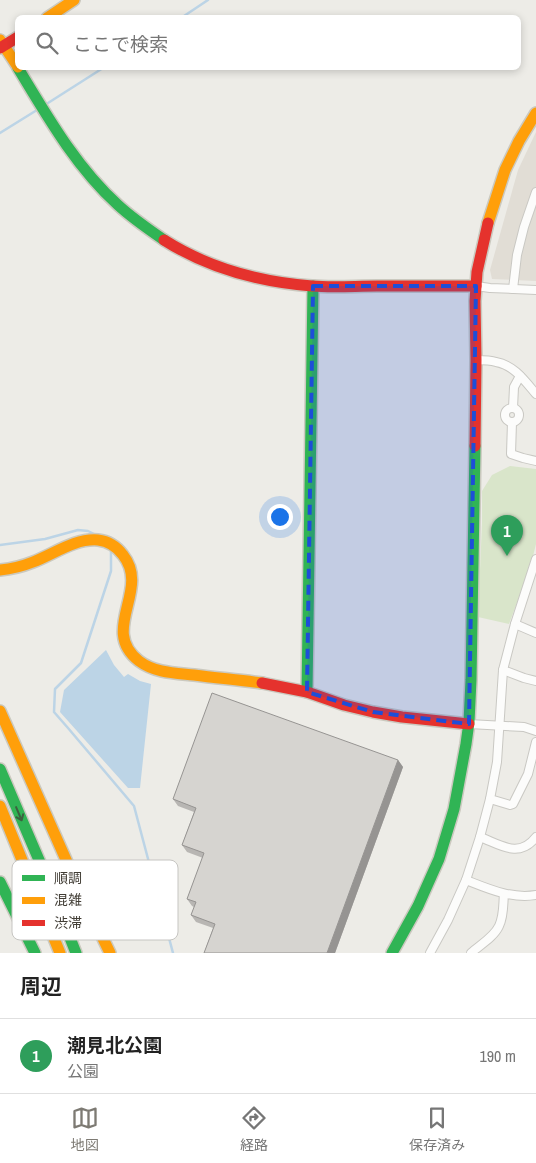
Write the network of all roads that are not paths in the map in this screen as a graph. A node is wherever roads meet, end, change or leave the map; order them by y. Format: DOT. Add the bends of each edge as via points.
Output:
graph roads {
  1 [pos="74,0"];
  2 [pos="52,15"];
  3 [pos="15,38"];
  4 [pos="1,45"];
  5 [pos="15,63"];
  6 [pos="20,70"];
  7 [pos="536,114"];
  8 [pos="536,192"];
  9 [pos="313,286"];
  10 [pos="476,286"];
  11 [pos="514,288"];
  12 [pos="536,290"];
  13 [pos="476,360"];
  14 [pos="520,376"];
  15 [pos="536,394"];
  16 [pos="536,461"];
  17 [pos="536,559"];
  18 [pos="0,570"];
  19 [pos="534,570"];
  20 [pos="515,624"];
  21 [pos="536,633"];
  22 [pos="503,670"];
  23 [pos="536,681"];
  24 [pos="307,692"];
  25 [pos="0,711"];
  26 [pos="469,724"];
  27 [pos="500,725"];
  28 [pos="536,731"];
  29 [pos="536,742"];
  30 [pos="0,770"];
  31 [pos="490,799"];
  32 [pos="0,806"];
  33 [pos="480,837"];
  34 [pos="536,838"];
  35 [pos="22,860"];
  36 [pos="39,860"];
  37 [pos="66,860"];
  38 [pos="466,880"];
  39 [pos="0,882"];
  40 [pos="504,894"];
  41 [pos="536,895"];
  42 [pos="12,907"];
  43 [pos="28,940"];
  44 [pos="55,940"];
  45 [pos="71,940"];
  46 [pos="104,940"];
  47 [pos="35,953"];
  48 [pos="60,953"];
  49 [pos="76,953"];
  50 [pos="110,953"];
  51 [pos="392,953"];
  52 [pos="430,953"];
  53 [pos="471,953"];
  1 -- 2 [label="main road"];
  3 -- 4 [label="main road"];
  4 -- 5 [label="main road"];
  6 -- 9 [label="main road" via="55,128 90,176 139,222 167,241 222,268 264,279"];
  7 -- 10 [label="main road" via="505,170 488,222"];
  8 -- 11 [label="street" via="517,255"];
  9 -- 10 [label="main road"];
  9 -- 24 [label="main road"];
  10 -- 11 [label="street"];
  10 -- 13 [label="main road"];
  11 -- 12 [label="street"];
  13 -- 14 [label="street" via="497,362"];
  13 -- 26 [label="main road"];
  14 -- 15 [label="street"];
  14 -- 16 [label="street" via="514,387 513,408 519,414 518,419 512,422 511,454"];
  17 -- 19 [label="street"];
  18 -- 24 [label="main road" via="33,562 81,541 101,540 123,553 132,571 124,635 131,654 145,666"];
  19 -- 20 [label="street"];
  20 -- 21 [label="street"];
  20 -- 22 [label="street"];
  22 -- 23 [label="street"];
  22 -- 27 [label="street"];
  24 -- 26 [label="main road" via="373,712"];
  25 -- 37 [label="main road"];
  26 -- 27 [label="street"];
  26 -- 51 [label="main road" via="462,775 442,851 410,925"];
  27 -- 28 [label="street"];
  27 -- 31 [label="street"];
  29 -- 31 [label="street" via="528,774 513,804"];
  30 -- 36 [label="main road, one-way"];
  31 -- 33 [label="street"];
  32 -- 35 [label="main road"];
  33 -- 34 [label="street" via="517,849 524,848"];
  33 -- 38 [label="street"];
  38 -- 40 [label="street"];
  38 -- 52 [label="street"];
  39 -- 42 [label="main road"];
  40 -- 41 [label="street"];
  40 -- 53 [label="street" via="496,932"];
  43 -- 47 [label="main road"];
  44 -- 48 [label="main road"];
  45 -- 49 [label="main road, one-way"];
  46 -- 50 [label="main road"];
}
